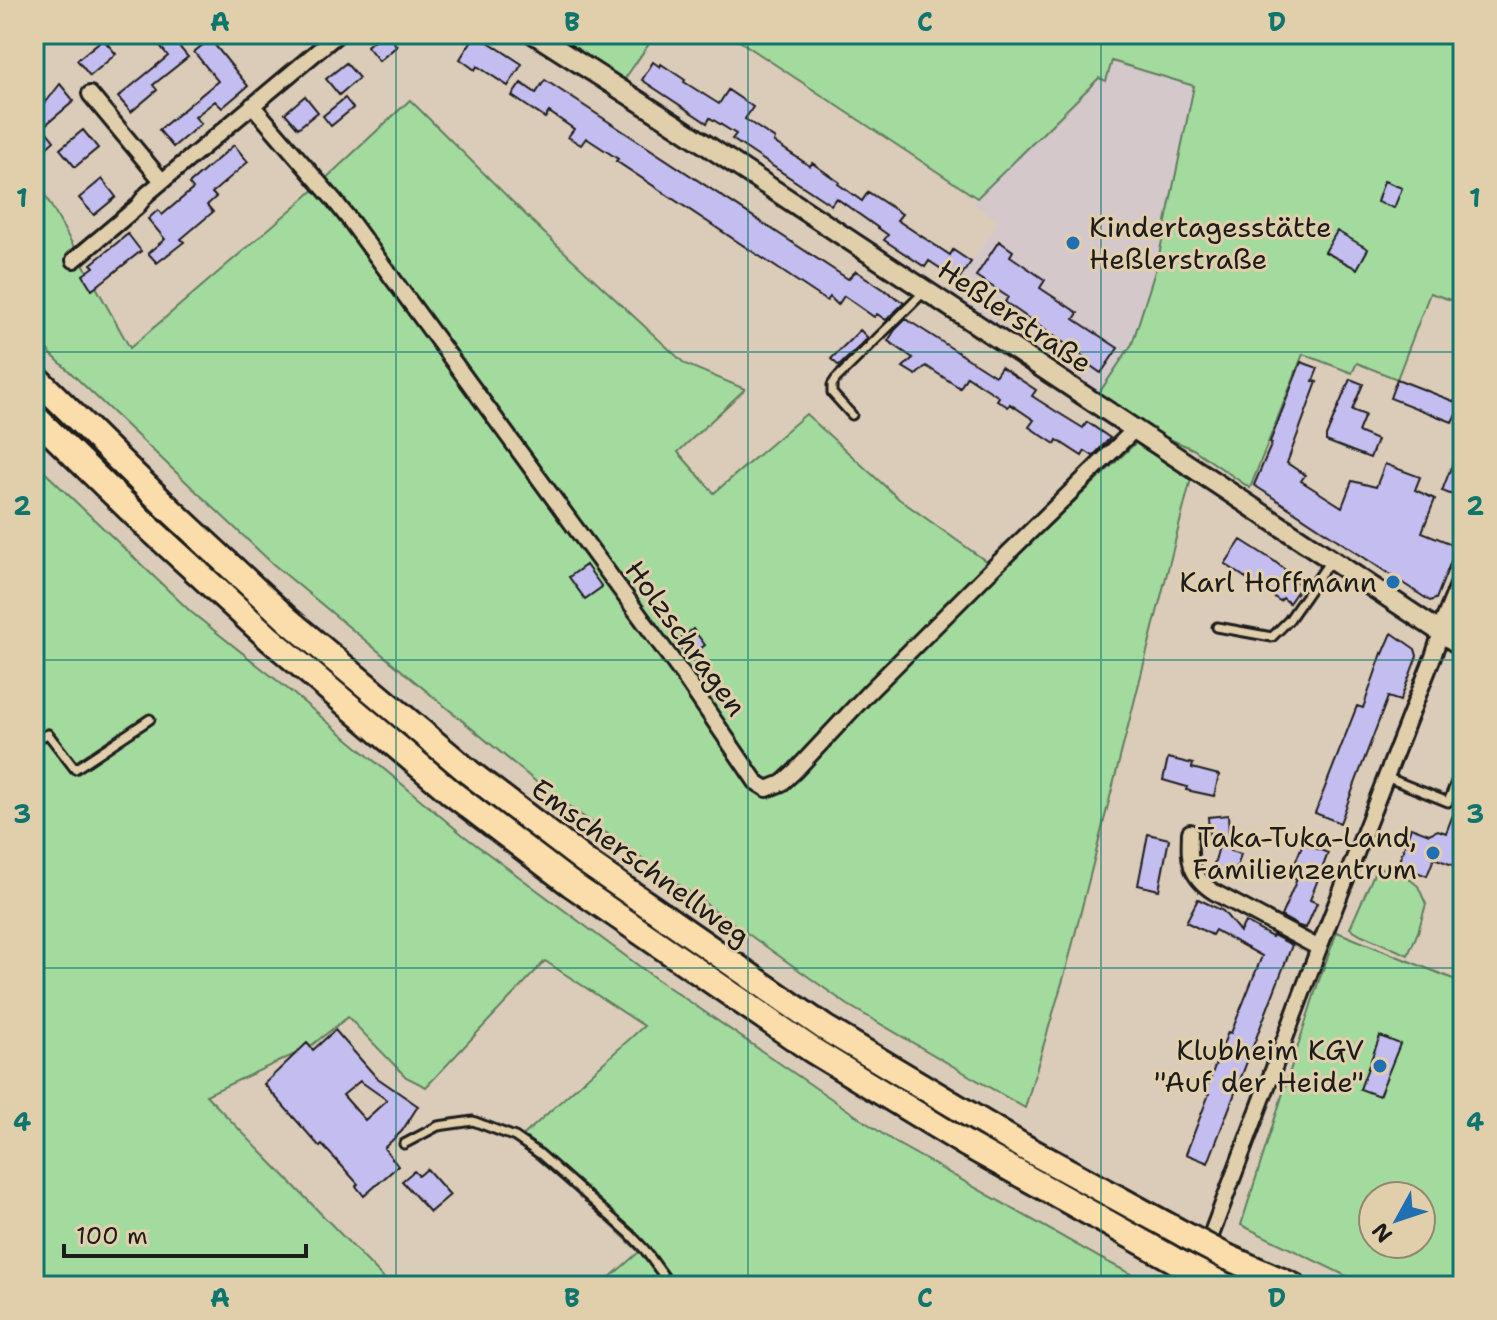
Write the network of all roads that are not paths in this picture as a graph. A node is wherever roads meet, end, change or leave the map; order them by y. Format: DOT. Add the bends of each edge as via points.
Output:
graph roads {
  1 [pos="338,34"];
  2 [pos="534,34"];
  3 [pos="90,94"];
  4 [pos="252,105"];
  5 [pos="162,181"];
  6 [pos="74,260"];
  7 [pos="925,291"];
  8 [pos="34,376"];
  9 [pos="852,415"];
  10 [pos="34,416"];
  11 [pos="1136,430"];
  12 [pos="1331,559"];
  13 [pos="1463,578"];
  14 [pos="1217,627"];
  15 [pos="1441,632"];
  16 [pos="1463,647"];
  17 [pos="150,719"];
  18 [pos="34,740"];
  19 [pos="1460,772"];
  20 [pos="1386,777"];
  21 [pos="1190,832"];
  22 [pos="1319,948"];
  23 [pos="404,1144"];
  24 [pos="1222,1284"];
  25 [pos="671,1286"];
  26 [pos="1192,1286"];
  27 [pos="1293,1286"];
  1 -- 4 [label="street"];
  2 -- 7 [label="street, Heßlerstraße"];
  3 -- 5 [label="street"];
  4 -- 5 [label="street"];
  4 -- 11 [label="street, Holzschragen" via="352,223 756,782 767,789 795,771"];
  5 -- 6 [label="street"];
  7 -- 9 [label="lane" via="832,385 832,393"];
  7 -- 11 [label="street, Heßlerstraße"];
  8 -- 27 [label="highway, Emscherschnellweg, bridge" via="288,620 470,773 586,862 825,1028 969,1116 1185,1235"];
  10 -- 24 [label="highway, Emscherschnellweg, bridge" via="270,639 453,794 571,884 812,1050 1015,1172"];
  11 -- 12 [label="street, Heßlerstraße"];
  12 -- 14 [label="lane" via="1272,637"];
  12 -- 15 [label="street, Heßlerstraße"];
  13 -- 15 [label="street"];
  15 -- 16 [label="street, Heßlerstraße"];
  15 -- 20 [label="street"];
  17 -- 18 [label="lane" via="75,769 48,734"];
  19 -- 20 [label="lane" via="1448,802"];
  20 -- 22 [label="street"];
  21 -- 22 [label="street" via="1191,867 1204,885"];
  22 -- 26 [label="street"];
  23 -- 25 [label="lane" via="438,1126 473,1121 515,1137 630,1234"];
}
